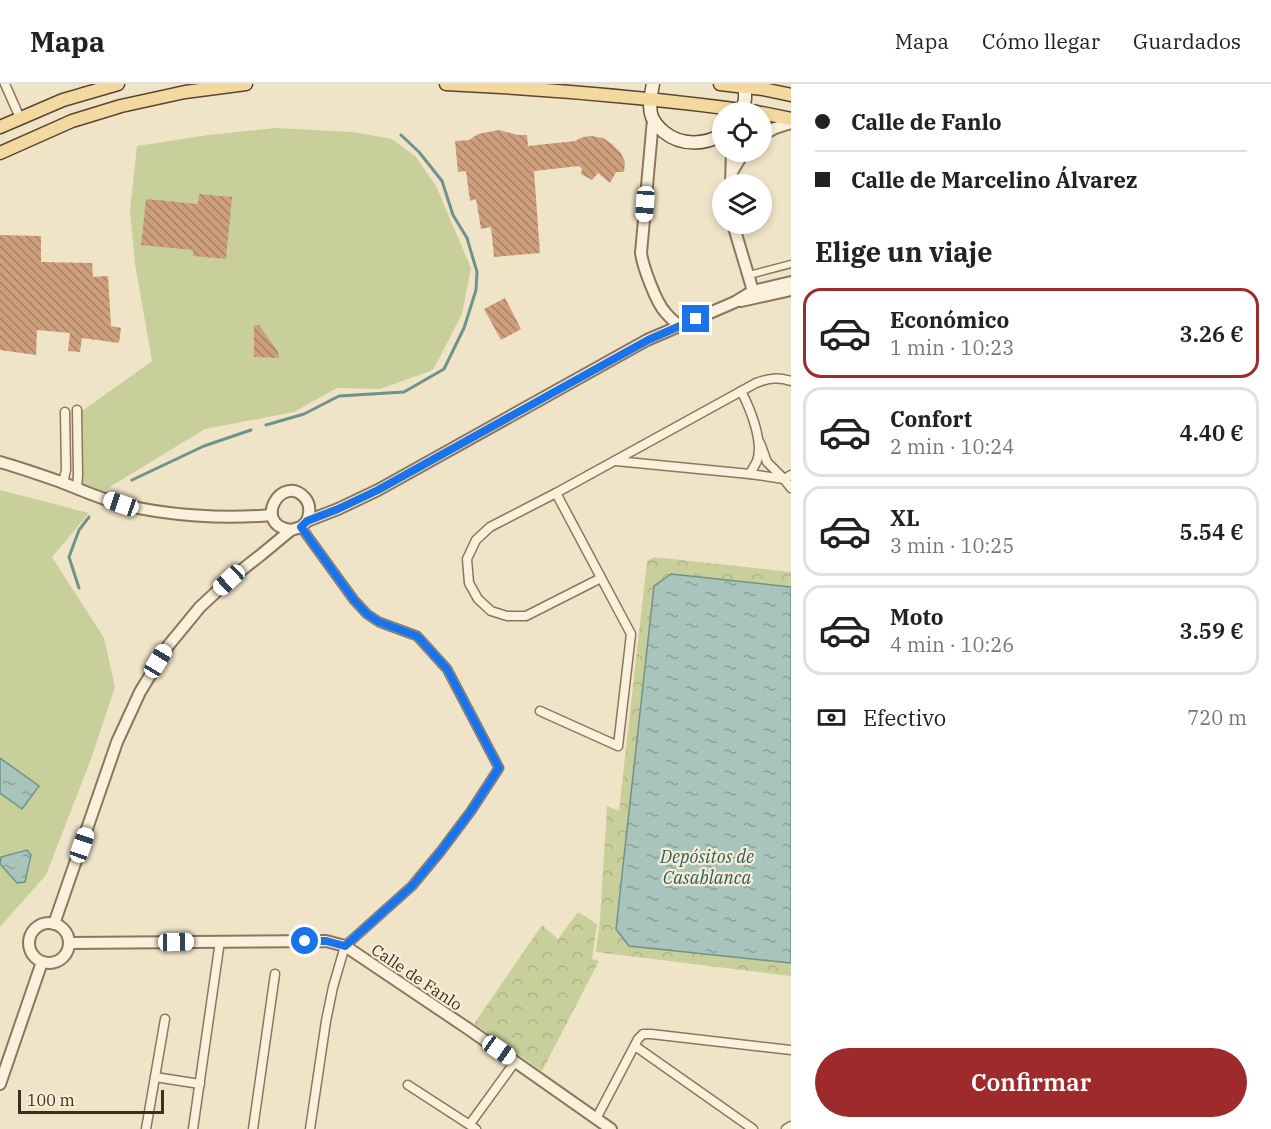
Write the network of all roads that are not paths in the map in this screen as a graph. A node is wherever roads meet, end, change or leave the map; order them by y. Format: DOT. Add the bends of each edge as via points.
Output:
graph roads {
  1 [pos="5,84"];
  2 [pos="118,84"];
  3 [pos="246,84"];
  4 [pos="446,84"];
  5 [pos="653,84"];
  6 [pos="720,84"];
  7 [pos="746,85"];
  8 [pos="791,95"];
  9 [pos="651,98"];
  10 [pos="744,102"];
  11 [pos="712,107"];
  12 [pos="772,116"];
  13 [pos="20,118"];
  14 [pos="653,119"];
  15 [pos="791,121"];
  16 [pos="0,127"];
  17 [pos="772,130"];
  18 [pos="712,140"];
  19 [pos="0,153"];
  20 [pos="731,162"];
  21 [pos="738,162"];
  22 [pos="732,172"];
  23 [pos="736,234"];
  24 [pos="791,264"];
  25 [pos="753,274"];
  26 [pos="791,282"];
  27 [pos="791,290"];
  28 [pos="753,291"];
  29 [pos="735,302"];
  30 [pos="664,311"];
  31 [pos="679,326"];
  32 [pos="661,334"];
  33 [pos="791,381"];
  34 [pos="741,391"];
  35 [pos="77,410"];
  36 [pos="65,412"];
  37 [pos="758,440"];
  38 [pos="615,460"];
  39 [pos="0,462"];
  40 [pos="750,474"];
  41 [pos="788,477"];
  42 [pos="63,483"];
  43 [pos="791,488"];
  44 [pos="77,489"];
  45 [pos="556,493"];
  46 [pos="309,507"];
  47 [pos="338,509"];
  48 [pos="272,515"];
  49 [pos="279,526"];
  50 [pos="300,526"];
  51 [pos="277,542"];
  52 [pos="601,578"];
  53 [pos="540,711"];
  54 [pos="54,924"];
  55 [pos="220,942"];
  56 [pos="69,943"];
  57 [pos="345,946"];
  58 [pos="42,962"];
  59 [pos="275,974"];
  60 [pos="165,1018"];
  61 [pos="635,1046"];
  62 [pos="791,1050"];
  63 [pos="515,1062"];
  64 [pos="155,1077"];
  65 [pos="0,1084"];
  66 [pos="200,1084"];
  67 [pos="408,1084"];
  68 [pos="596,1119"];
  69 [pos="791,1126"];
  70 [pos="473,1127"];
  71 [pos="146,1129"];
  72 [pos="193,1129"];
  73 [pos="253,1129"];
  74 [pos="310,1129"];
  75 [pos="611,1129"];
  76 [pos="753,1129"];
  77 [pos="786,1129"];
  1 -- 13 [label="street"];
  2 -- 13 [label="main road"];
  3 -- 19 [label="main road" via="121,106 72,121"];
  4 -- 9 [label="main road"];
  5 -- 9 [label="main road"];
  6 -- 7 [label="main road"];
  7 -- 8 [label="main road"];
  7 -- 10 [label="main road"];
  9 -- 11 [label="main road"];
  9 -- 14 [label="main road"];
  12 -- 15 [label="main road"];
  13 -- 16 [label="main road"];
  14 -- 18 [label="main road" via="668,135 688,142"];
  14 -- 30 [label="street" via="641,254"];
  15 -- 17 [label="street"];
  20 -- 22 [label="street"];
  21 -- 22 [label="street"];
  23 -- 28 [label="street"];
  24 -- 25 [label="street"];
  26 -- 28 [label="street"];
  27 -- 29 [label="street"];
  28 -- 29 [label="street"];
  29 -- 31 [label="street"];
  30 -- 31 [label="street"];
  30 -- 32 [label="street"];
  31 -- 32 [label="street"];
  32 -- 47 [label="street"];
  33 -- 34 [label="street" via="771,378"];
  34 -- 37 [label="street"];
  34 -- 38 [label="street"];
  35 -- 44 [label="street"];
  36 -- 42 [label="street"];
  37 -- 40 [label="street" via="758,459"];
  37 -- 41 [label="street" via="767,462"];
  38 -- 40 [label="street"];
  38 -- 45 [label="street"];
  39 -- 42 [label="street"];
  40 -- 41 [label="street"];
  41 -- 43 [label="street"];
  42 -- 44 [label="street"];
  44 -- 48 [label="street" via="158,511 208,516"];
  45 -- 52 [label="street"];
  45 -- 52 [label="street" via="490,527 476,540 467,559 469,583 491,611 526,616"];
  46 -- 47 [label="street"];
  46 -- 48 [label="street" via="301,495 286,492 276,498"];
  46 -- 50 [label="street" via="309,516"];
  47 -- 50 [label="street"];
  48 -- 49 [label="street"];
  49 -- 50 [label="street"];
  49 -- 51 [label="street"];
  50 -- 51 [label="street"];
  50 -- 57 [label="street" via="367,614 417,636 447,669 499,768 412,886"];
  51 -- 54 [label="street" via="200,607 168,646 140,692 117,742"];
  52 -- 53 [label="street" via="631,634 618,746"];
  54 -- 56 [label="street" via="65,931"];
  54 -- 58 [label="street" via="42,924 30,937 30,950"];
  55 -- 56 [label="street, Calle de Fanlo"];
  55 -- 57 [label="street, Calle de Fanlo" via="326,941"];
  55 -- 66 [label="street"];
  56 -- 58 [label="street" via="61,959"];
  57 -- 63 [label="street, Calle de Fanlo"];
  57 -- 74 [label="street" via="328,1011"];
  58 -- 65 [label="street"];
  59 -- 73 [label="street"];
  60 -- 64 [label="street"];
  61 -- 62 [label="street" via="646,1034"];
  61 -- 68 [label="street"];
  61 -- 76 [label="street"];
  63 -- 68 [label="street, Calle de Fanlo"];
  63 -- 70 [label="street"];
  64 -- 66 [label="street"];
  64 -- 71 [label="street"];
  66 -- 72 [label="street"];
  67 -- 70 [label="street"];
  68 -- 75 [label="street, Calle de Fanlo"];
  69 -- 77 [label="street"];
}
